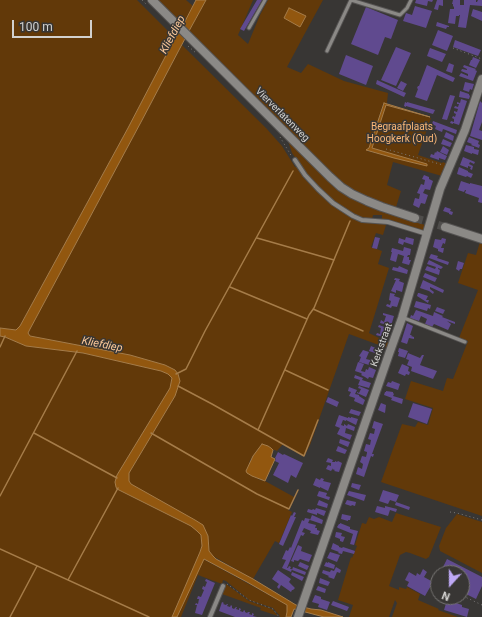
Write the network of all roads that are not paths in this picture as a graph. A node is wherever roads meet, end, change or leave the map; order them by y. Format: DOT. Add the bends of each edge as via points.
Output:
graph roads {
  1 [pos="152,0"];
  2 [pos="265,0"];
  3 [pos="351,0"];
  4 [pos="411,0"];
  5 [pos="250,28"];
  6 [pos="326,51"];
  7 [pos="482,79"];
  8 [pos="295,160"];
  9 [pos="415,218"];
  10 [pos="445,227"];
  11 [pos="427,234"];
  12 [pos="482,239"];
  13 [pos="402,318"];
  14 [pos="465,342"];
  15 [pos="223,586"];
  16 [pos="300,611"];
  17 [pos="210,617"];
  1 -- 9 [label="street, Vierverlatenweg" via="180,28 186,39 341,187 367,202"];
  2 -- 5 [label="lane"];
  3 -- 4 [label="lane" via="400,15"];
  3 -- 6 [label="lane"];
  7 -- 11 [label="street, Kerkstraat" via="465,130 440,189"];
  8 -- 11 [label="street" via="318,189 353,216 362,220 388,222"];
  10 -- 12 [label="street"];
  11 -- 13 [label="street, Kerkstraat"];
  13 -- 14 [label="lane"];
  13 -- 16 [label="street, Kerkstraat"];
  15 -- 17 [label="street"];
}
